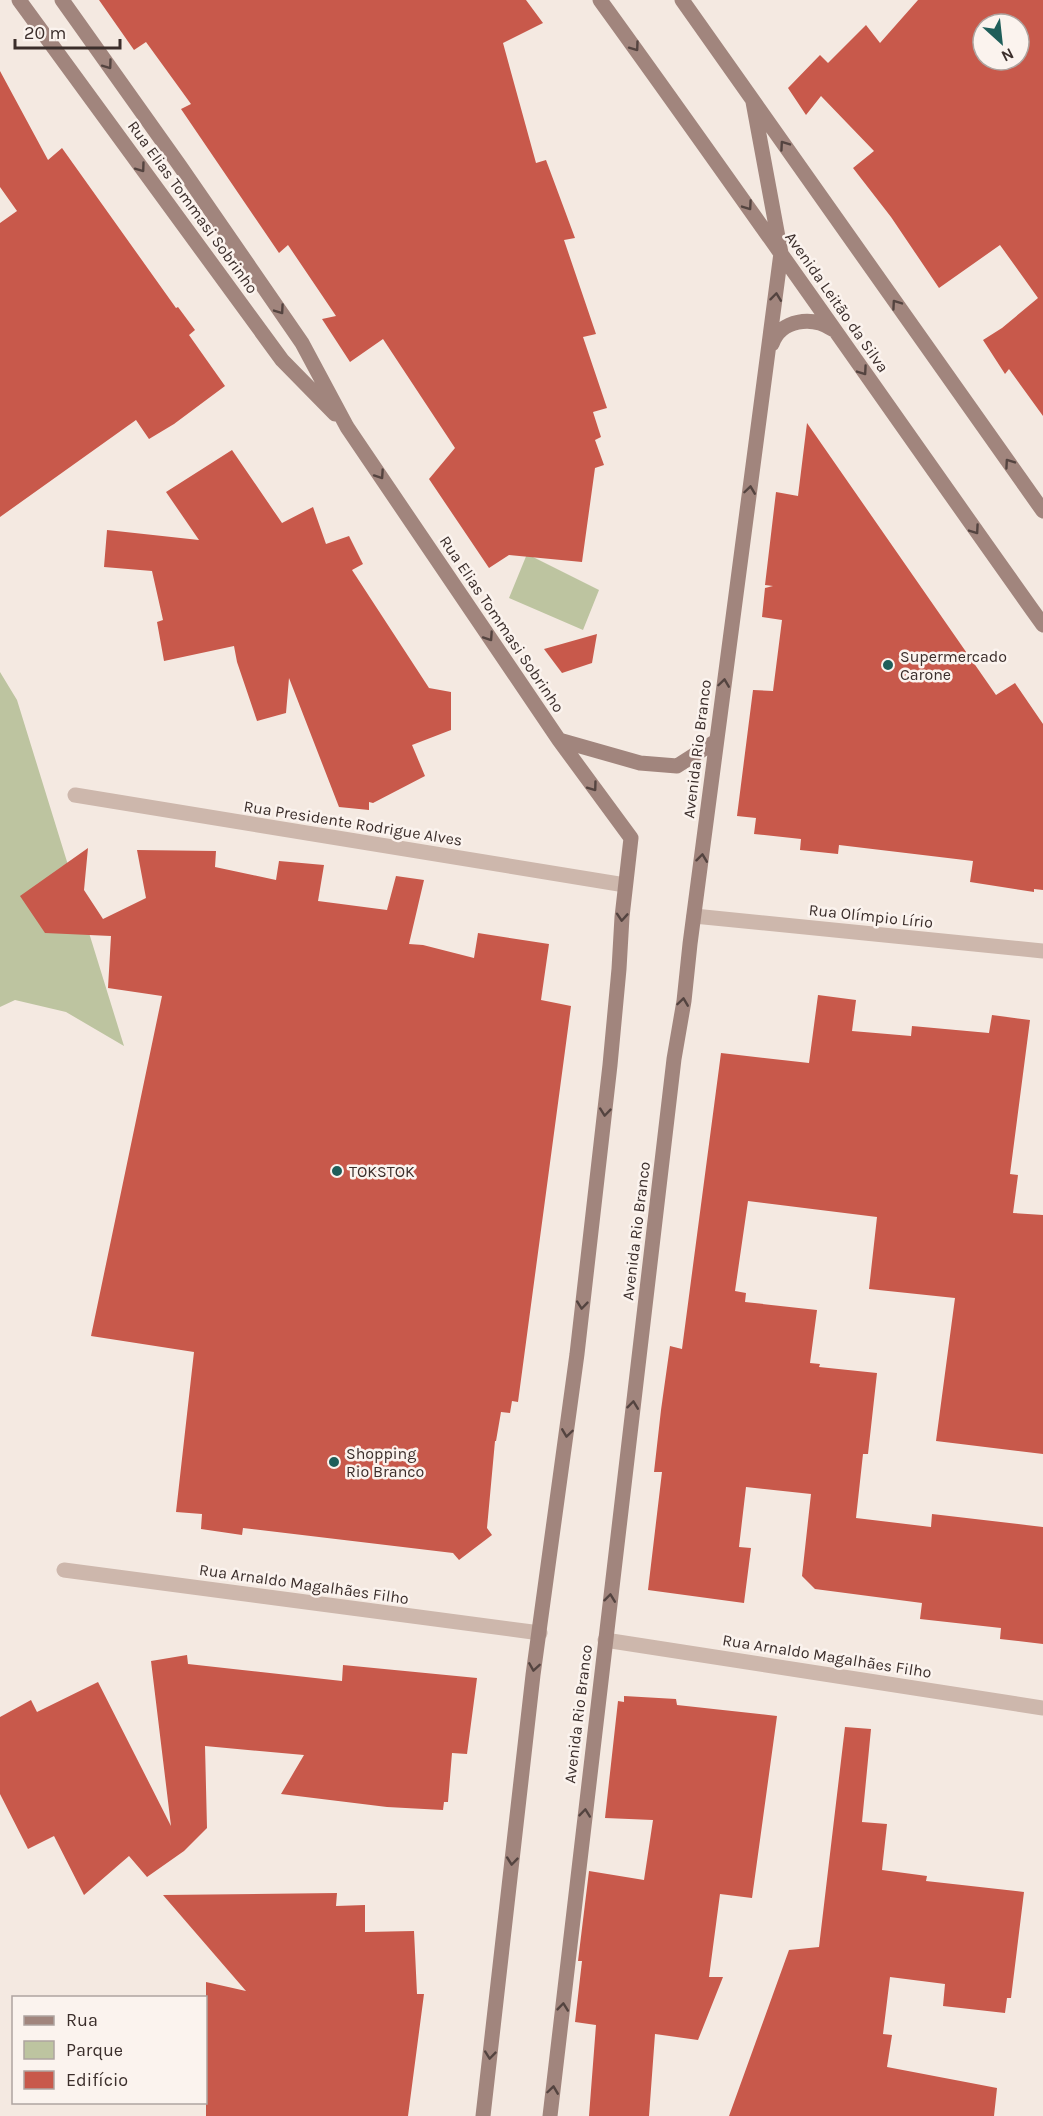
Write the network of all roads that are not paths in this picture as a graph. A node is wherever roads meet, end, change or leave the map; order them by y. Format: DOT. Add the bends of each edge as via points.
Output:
graph roads {
  1 [pos="19,0"];
  2 [pos="62,0"];
  3 [pos="600,0"];
  4 [pos="682,0"];
  5 [pos="753,102"];
  6 [pos="782,254"];
  7 [pos="835,331"];
  8 [pos="769,352"];
  9 [pos="347,427"];
  10 [pos="1043,511"];
  11 [pos="1043,625"];
  12 [pos="559,740"];
  13 [pos="716,741"];
  14 [pos="75,795"];
  15 [pos="625,885"];
  16 [pos="694,916"];
  17 [pos="1043,951"];
  18 [pos="64,1570"];
  19 [pos="540,1633"];
  20 [pos="605,1640"];
  21 [pos="1043,1708"];
  22 [pos="483,2116"];
  23 [pos="550,2116"];
  1 -- 9 [label="street, Rua Elias Tommasi Sobrinho, one-way" via="282,360"];
  2 -- 9 [label="street, Rua Elias Tommasi Sobrinho, one-way" via="302,343"];
  3 -- 6 [label="street, Avenida Leitão da Silva, one-way"];
  4 -- 5 [label="street"];
  5 -- 6 [label="street"];
  10 -- 5 [label="street, one-way"];
  6 -- 7 [label="street, Avenida Leitão da Silva"];
  8 -- 6 [label="street, Avenida Rio Branco, one-way"];
  7 -- 8 [label="street, Avenida Rio Branco" via="823,323 795,322 774,339"];
  7 -- 11 [label="street, Avenida Leitão da Silva, one-way"];
  13 -- 8 [label="street, Avenida Rio Branco, one-way"];
  9 -- 12 [label="street, Rua Elias Tommasi Sobrinho, one-way"];
  12 -- 13 [label="street" via="640,763 677,766"];
  12 -- 15 [label="street, Rua Elias Tommasi Sobrinho, one-way" via="631,838"];
  16 -- 13 [label="street, Avenida Rio Branco, one-way"];
  14 -- 15 [label="street, Rua Presidente Rodrigue Alves"];
  15 -- 19 [label="street, one-way" via="610,1065"];
  16 -- 17 [label="street, Rua Olímpio Lírio"];
  20 -- 16 [label="street, Avenida Rio Branco, one-way"];
  18 -- 19 [label="street, Rua Arnaldo Magalhães Filho"];
  19 -- 22 [label="street, one-way"];
  20 -- 21 [label="street, Rua Arnaldo Magalhães Filho"];
  23 -- 20 [label="street, Avenida Rio Branco, one-way"];
}
